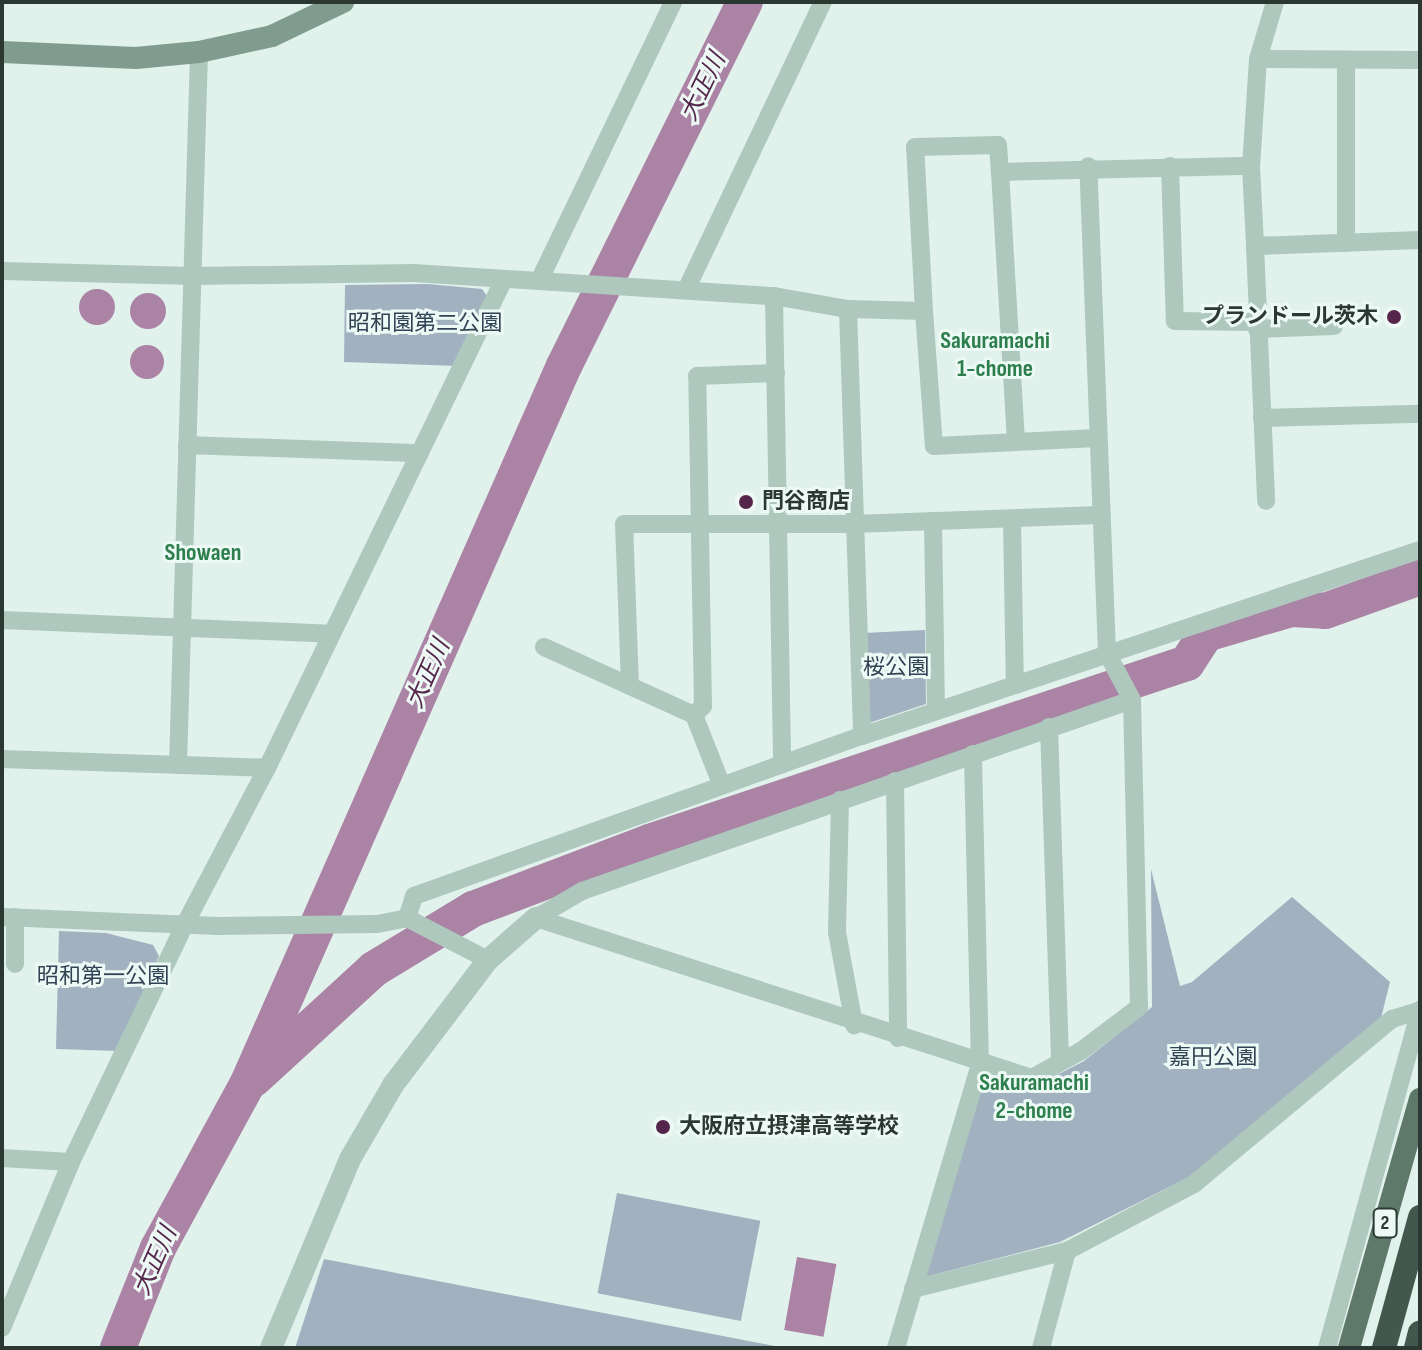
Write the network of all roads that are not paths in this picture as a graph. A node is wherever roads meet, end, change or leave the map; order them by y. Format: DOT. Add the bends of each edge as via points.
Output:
graph roads {
  1 [pos="343,2"];
  2 [pos="673,2"];
  3 [pos="823,2"];
  4 [pos="1275,2"];
  5 [pos="2,52"];
  6 [pos="199,52"];
  7 [pos="1258,59"];
  8 [pos="1346,60"];
  9 [pos="1420,60"];
  10 [pos="1088,166"];
  11 [pos="1170,166"];
  12 [pos="1251,166"];
  13 [pos="1000,172"];
  14 [pos="1420,240"];
  15 [pos="1346,243"];
  16 [pos="1255,246"];
  17 [pos="2,271"];
  18 [pos="193,276"];
  19 [pos="504,279"];
  20 [pos="542,281"];
  21 [pos="680,289"];
  22 [pos="774,296"];
  23 [pos="848,309"];
  24 [pos="924,311"];
  25 [pos="1257,325"];
  26 [pos="1334,326"];
  27 [pos="776,373"];
  28 [pos="1420,414"];
  29 [pos="1262,418"];
  30 [pos="1097,438"];
  31 [pos="1016,442"];
  32 [pos="187,445"];
  33 [pos="420,453"];
  34 [pos="1266,501"];
  35 [pos="1100,515"];
  36 [pos="1012,519"];
  37 [pos="933,521"];
  38 [pos="699,522"];
  39 [pos="779,524"];
  40 [pos="854,524"];
  41 [pos="1420,550"];
  42 [pos="2,620"];
  43 [pos="181,628"];
  44 [pos="331,634"];
  45 [pos="544,647"];
  46 [pos="1107,653"];
  47 [pos="1015,684"];
  48 [pos="630,686"];
  49 [pos="1132,700"];
  50 [pos="936,711"];
  51 [pos="694,715"];
  52 [pos="1049,727"];
  53 [pos="862,736"];
  54 [pos="973,754"];
  55 [pos="2,759"];
  56 [pos="782,764"];
  57 [pos="178,765"];
  58 [pos="267,768"];
  59 [pos="895,781"];
  60 [pos="722,786"];
  61 [pos="840,800"];
  62 [pos="8,917"];
  63 [pos="407,918"];
  64 [pos="536,918"];
  65 [pos="185,924"];
  66 [pos="480,955"];
  67 [pos="15,964"];
  68 [pos="1420,1011"];
  69 [pos="854,1025"];
  70 [pos="898,1038"];
  71 [pos="1060,1061"];
  72 [pos="980,1065"];
  73 [pos="1420,1099"];
  74 [pos="2,1158"];
  75 [pos="71,1162"];
  76 [pos="1420,1217"];
  77 [pos="1067,1251"];
  78 [pos="913,1289"];
  79 [pos="2,1328"];
  80 [pos="1420,1332"];
  81 [pos="271,1348"];
  82 [pos="896,1348"];
  83 [pos="1041,1348"];
  84 [pos="1327,1348"];
  85 [pos="1349,1348"];
  86 [pos="1384,1348"];
  87 [pos="1416,1348"];
  1 -- 6 [label="main road" via="272,36"];
  2 -- 20 [label="street"];
  3 -- 21 [label="street"];
  4 -- 7 [label="street"];
  5 -- 6 [label="main road" via="136,58"];
  6 -- 18 [label="street"];
  7 -- 8 [label="street"];
  7 -- 12 [label="street"];
  8 -- 9 [label="street"];
  8 -- 15 [label="street"];
  10 -- 11 [label="street"];
  10 -- 13 [label="street"];
  10 -- 30 [label="street"];
  11 -- 12 [label="street"];
  11 -- 25 [label="street" via="1175,321"];
  12 -- 16 [label="street"];
  13 -- 24 [label="street" via="998,145 915,147"];
  13 -- 31 [label="street"];
  14 -- 15 [label="street"];
  15 -- 16 [label="street"];
  16 -- 25 [label="street"];
  17 -- 18 [label="street"];
  18 -- 19 [label="street" via="414,273"];
  18 -- 32 [label="street"];
  19 -- 20 [label="street"];
  19 -- 33 [label="street"];
  20 -- 21 [label="street"];
  21 -- 22 [label="street"];
  22 -- 23 [label="street"];
  22 -- 27 [label="street"];
  23 -- 24 [label="street"];
  23 -- 40 [label="street"];
  24 -- 31 [label="street" via="934,446"];
  25 -- 26 [label="street"];
  25 -- 29 [label="street"];
  27 -- 38 [label="street" via="697,376"];
  27 -- 39 [label="street"];
  28 -- 29 [label="street"];
  29 -- 34 [label="street"];
  30 -- 31 [label="street"];
  30 -- 35 [label="street"];
  32 -- 33 [label="street"];
  32 -- 43 [label="street"];
  33 -- 44 [label="street"];
  35 -- 36 [label="street"];
  35 -- 46 [label="street"];
  36 -- 37 [label="street"];
  36 -- 47 [label="street"];
  37 -- 40 [label="street"];
  37 -- 50 [label="street"];
  38 -- 39 [label="street"];
  38 -- 48 [label="street" via="624,524"];
  38 -- 51 [label="street" via="703,706"];
  39 -- 40 [label="street"];
  39 -- 56 [label="street"];
  40 -- 53 [label="street"];
  41 -- 46 [label="street"];
  42 -- 43 [label="street"];
  43 -- 44 [label="street"];
  43 -- 57 [label="street"];
  44 -- 58 [label="street"];
  45 -- 48 [label="street"];
  46 -- 47 [label="street"];
  46 -- 49 [label="street"];
  47 -- 50 [label="street"];
  48 -- 51 [label="street"];
  49 -- 52 [label="street"];
  49 -- 71 [label="street" via="1139,1007"];
  50 -- 53 [label="street"];
  51 -- 60 [label="street"];
  52 -- 54 [label="street"];
  52 -- 71 [label="street"];
  53 -- 56 [label="street"];
  54 -- 59 [label="street"];
  54 -- 72 [label="street"];
  55 -- 57 [label="street"];
  56 -- 60 [label="street"];
  57 -- 58 [label="street"];
  58 -- 65 [label="street"];
  59 -- 61 [label="street"];
  59 -- 70 [label="street"];
  60 -- 63 [label="street" via="414,896"];
  61 -- 64 [label="street" via="582,891"];
  61 -- 69 [label="street" via="837,932"];
  62 -- 65 [label="street"];
  62 -- 67 [label="street"];
  63 -- 65 [label="street" via="377,924"];
  63 -- 66 [label="street"];
  64 -- 66 [label="street"];
  64 -- 69 [label="street"];
  65 -- 75 [label="street"];
  66 -- 81 [label="street" via="350,1159"];
  68 -- 77 [label="street" via="1392,1019 1194,1184"];
  68 -- 84 [label="street"];
  69 -- 70 [label="street"];
  70 -- 72 [label="street"];
  71 -- 72 [label="street" via="1032,1078"];
  72 -- 78 [label="street"];
  73 -- 85 [label="main road, 2"];
  74 -- 75 [label="street"];
  75 -- 79 [label="street"];
  76 -- 86 [label="highway"];
  77 -- 78 [label="street"];
  77 -- 83 [label="street"];
  78 -- 82 [label="street"];
  80 -- 87 [label="highway"];
}
